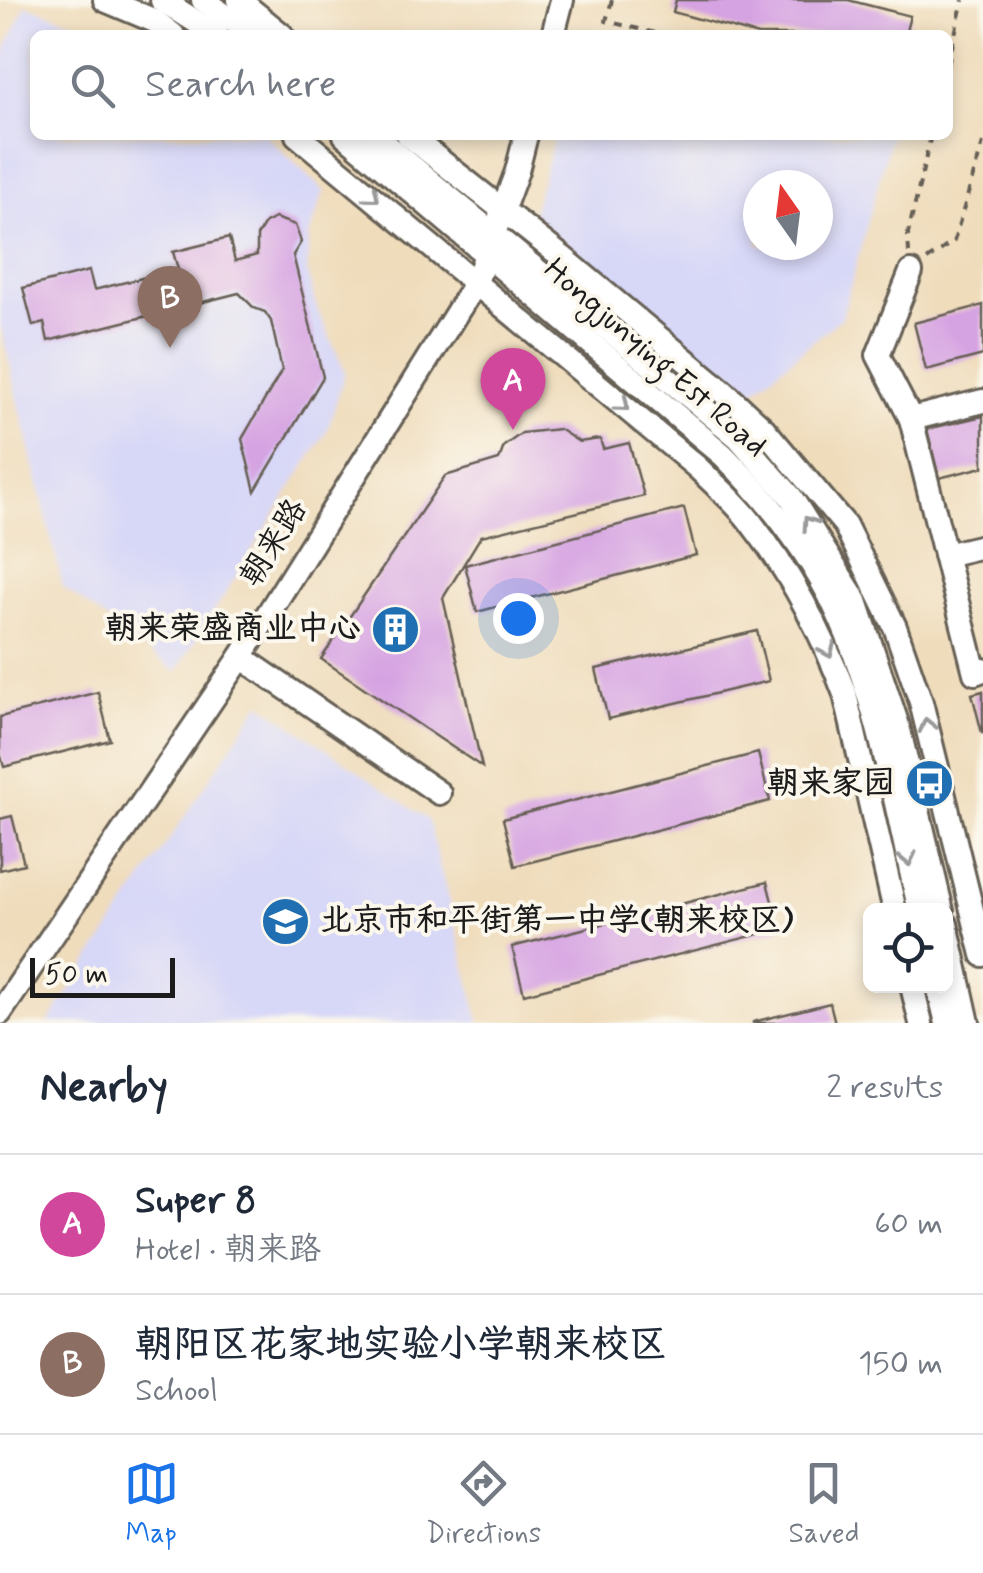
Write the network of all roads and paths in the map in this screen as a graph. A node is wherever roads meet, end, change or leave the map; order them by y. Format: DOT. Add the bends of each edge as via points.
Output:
graph roads {
  1 [pos="105,0"];
  2 [pos="162,0"];
  3 [pos="203,0"];
  4 [pos="239,0"];
  5 [pos="562,0"];
  6 [pos="612,0"];
  7 [pos="963,0"];
  8 [pos="167,30"];
  9 [pos="209,30"];
  10 [pos="245,30"];
  11 [pos="276,30"];
  12 [pos="554,30"];
  13 [pos="643,30"];
  14 [pos="953,43"];
  15 [pos="303,140"];
  16 [pos="352,140"];
  17 [pos="379,140"];
  18 [pos="414,140"];
  19 [pos="525,140"];
  20 [pos="930,140"];
  21 [pos="983,142"];
  22 [pos="980,168"];
  23 [pos="504,210"];
  24 [pos="490,245"];
  25 [pos="911,272"];
  26 [pos="476,282"];
  27 [pos="983,401"];
  28 [pos="911,419"];
  29 [pos="983,546"];
  30 [pos="945,555"];
  31 [pos="241,656"];
  32 [pos="983,670"];
  33 [pos="440,792"];
  34 [pos="893,903"];
  35 [pos="918,903"];
  36 [pos="940,903"];
  37 [pos="983,955"];
  38 [pos="983,967"];
  39 [pos="953,976"];
  40 [pos="953,992"];
  41 [pos="914,993"];
  42 [pos="946,993"];
  43 [pos="0,1012"];
  44 [pos="921,1023"];
  45 [pos="947,1023"];
  46 [pos="968,1023"];
  1 -- 8 [label="street"];
  2 -- 9 [label="street"];
  3 -- 10 [label="street"];
  4 -- 11 [label="street"];
  5 -- 12 [label="street"];
  6 -- 13 [label="path" via="606,21"];
  7 -- 14 [label="path"];
  15 -- 26 [label="street, one-way"];
  16 -- 24 [label="street, Hongjunying Est Road"];
  17 -- 24 [label="street, Hongjunying Est Road"];
  18 -- 23 [label="street"];
  19 -- 23 [label="street, 朝来路"];
  20 -- 25 [label="path" via="908,234"];
  21 -- 22 [label="path"];
  22 -- 25 [label="path" via="954,241"];
  23 -- 24 [label="street, 朝来路"];
  37 -- 23 [label="street, one-way" via="921,702 895,627 845,525 751,417"];
  24 -- 26 [label="street, 朝来路"];
  24 -- 35 [label="street, Hongjunying Est Road, one-way" via="722,455 797,542 835,606 861,670"];
  36 -- 24 [label="street, Hongjunying Est Road, one-way" via="884,680 856,601 791,496 738,436"];
  25 -- 28 [label="street" via="878,355"];
  26 -- 31 [label="street, 朝来路"];
  26 -- 34 [label="street, one-way" via="698,468 751,522 781,566 845,694"];
  27 -- 28 [label="street"];
  28 -- 30 [label="street"];
  29 -- 30 [label="street"];
  30 -- 32 [label="street" via="974,673"];
  31 -- 33 [label="street"];
  31 -- 43 [label="street, 朝来路"];
  38 -- 39 [label="street"];
  40 -- 46 [label="street"];
  41 -- 44 [label="street"];
  42 -- 45 [label="street"];
}
